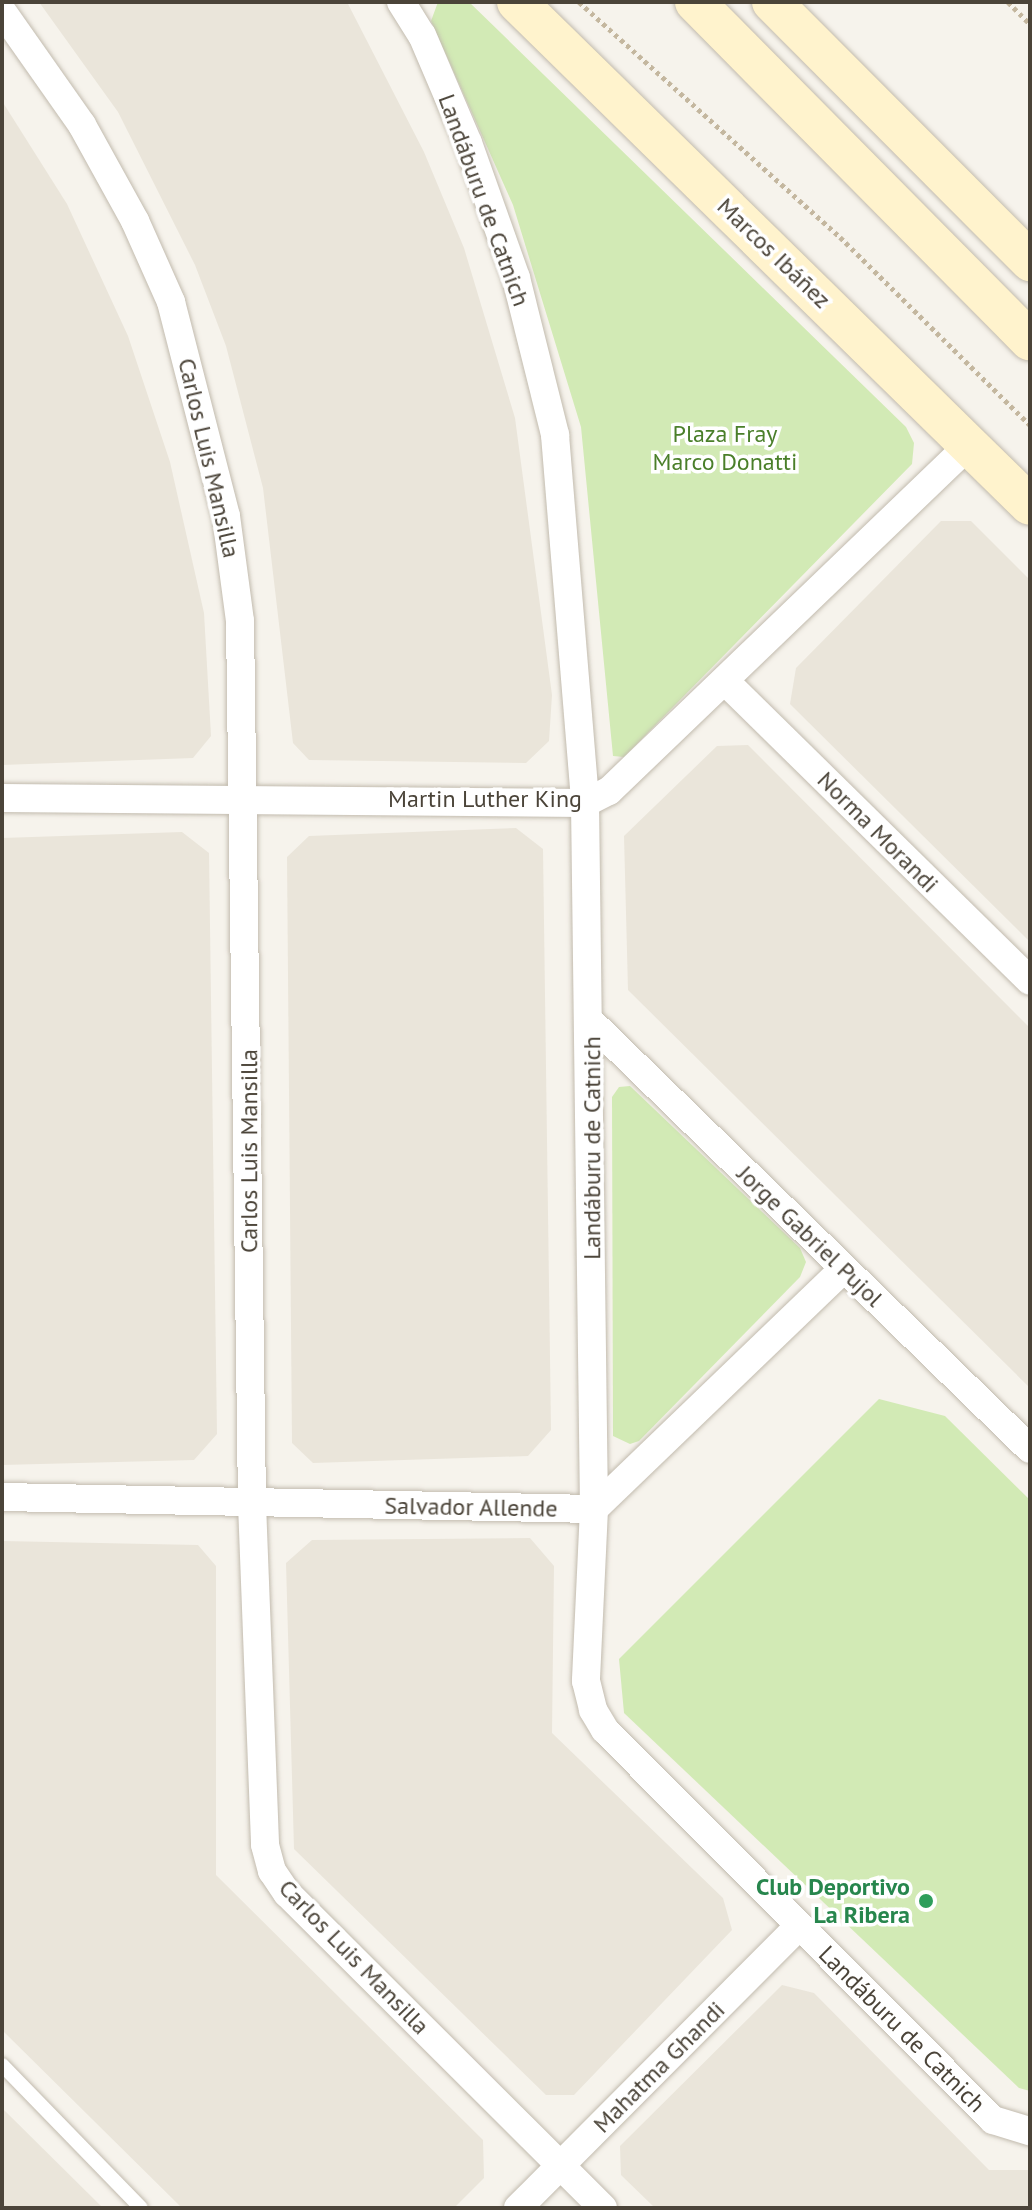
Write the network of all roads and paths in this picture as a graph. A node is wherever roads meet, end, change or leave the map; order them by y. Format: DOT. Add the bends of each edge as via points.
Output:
graph roads {
  1 [pos="401,2"];
  2 [pos="517,2"];
  3 [pos="579,2"];
  4 [pos="695,2"];
  5 [pos="772,2"];
  6 [pos="1008,2"];
  7 [pos="2,11"];
  8 [pos="1030,24"];
  9 [pos="1030,261"];
  10 [pos="1030,340"];
  11 [pos="1030,425"];
  12 [pos="970,444"];
  13 [pos="1030,505"];
  14 [pos="726,682"];
  15 [pos="2,798"];
  16 [pos="246,798"];
  17 [pos="585,803"];
  18 [pos="1030,981"];
  19 [pos="591,1022"];
  20 [pos="843,1269"];
  21 [pos="1030,1449"];
  22 [pos="2,1497"];
  23 [pos="252,1504"];
  24 [pos="594,1509"];
  25 [pos="799,1926"];
  26 [pos="2,2065"];
  27 [pos="1030,2131"];
  28 [pos="560,2165"];
  29 [pos="141,2208"];
  30 [pos="518,2208"];
  31 [pos="603,2208"];
  1 -- 17 [label="street, Landáburu de Catnich" via="422,35 468,143 511,263 555,435"];
  2 -- 12 [label="main road, Marcos Ibáñez"];
  3 -- 11 [label="path" via="840,237"];
  4 -- 10 [label="main road"];
  5 -- 9 [label="main road"];
  6 -- 8 [label="path"];
  7 -- 16 [label="street, Carlos Luis Mansilla" via="82,125 135,221 171,302 226,516 240,621"];
  12 -- 13 [label="main road, Marcos Ibáñez"];
  12 -- 14 [label="street, Martin Luther King"];
  14 -- 17 [label="street, Martin Luther King" via="609,791"];
  14 -- 18 [label="street, Norma Morandi"];
  15 -- 16 [label="street, Martin Luther King"];
  16 -- 17 [label="street, Martin Luther King"];
  16 -- 23 [label="street, Carlos Luis Mansilla"];
  17 -- 19 [label="street, Landáburu de Catnich"];
  19 -- 20 [label="street, Jorge Gabriel Pujol"];
  19 -- 24 [label="street, Landáburu de Catnich"];
  20 -- 21 [label="street, Jorge Gabriel Pujol"];
  20 -- 24 [label="street"];
  22 -- 23 [label="street, Salvador Allende"];
  23 -- 24 [label="street, Salvador Allende"];
  23 -- 28 [label="street, Carlos Luis Mansilla" via="265,1845 272,1871 287,1893"];
  24 -- 25 [label="street, Landáburu de Catnich" via="586,1681 593,1710 605,1730"];
  25 -- 27 [label="street, Landáburu de Catnich" via="993,2120"];
  25 -- 28 [label="street, Mahatma Ghandi"];
  26 -- 29 [label="lane"];
  28 -- 30 [label="street, Mahatma Ghandi"];
  28 -- 31 [label="street, Carlos Luis Mansilla"];
}
